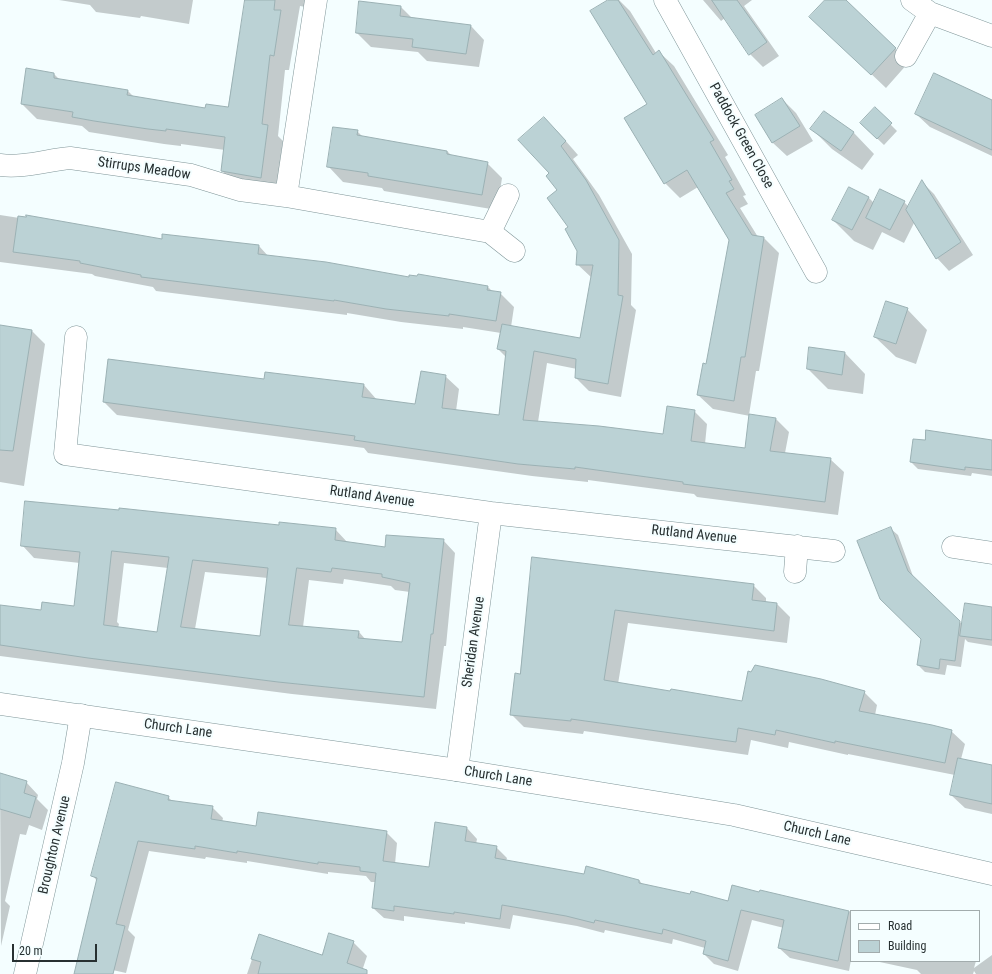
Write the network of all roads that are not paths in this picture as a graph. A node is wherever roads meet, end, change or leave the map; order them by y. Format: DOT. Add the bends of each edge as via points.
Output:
graph roads {
  1 [pos="316,0"];
  2 [pos="665,0"];
  3 [pos="912,0"];
  4 [pos="930,13"];
  5 [pos="992,36"];
  6 [pos="906,56"];
  7 [pos="0,165"];
  8 [pos="286,196"];
  9 [pos="508,196"];
  10 [pos="490,232"];
  11 [pos="514,251"];
  12 [pos="816,272"];
  13 [pos="76,337"];
  14 [pos="491,514"];
  15 [pos="797,546"];
  16 [pos="953,547"];
  17 [pos="834,551"];
  18 [pos="992,553"];
  19 [pos="795,572"];
  20 [pos="0,704"];
  21 [pos="81,715"];
  22 [pos="457,770"];
  23 [pos="992,874"];
  24 [pos="25,974"];
  1 -- 8 [label="street"];
  2 -- 12 [label="street, Paddock Green Close"];
  3 -- 4 [label="street"];
  4 -- 5 [label="street"];
  4 -- 6 [label="street"];
  7 -- 8 [label="street, Stirrups Meadow" via="28,165 70,158 191,175 240,190"];
  8 -- 10 [label="street, Stirrups Meadow"];
  9 -- 10 [label="street"];
  10 -- 11 [label="street, Stirrups Meadow"];
  13 -- 14 [label="street, Rutland Avenue" via="65,454"];
  14 -- 15 [label="street, Rutland Avenue"];
  14 -- 22 [label="street, Sheridan Avenue"];
  15 -- 17 [label="street, Rutland Avenue"];
  15 -- 19 [label="street"];
  16 -- 18 [label="street"];
  20 -- 21 [label="street, Church Lane"];
  21 -- 22 [label="street, Church Lane"];
  21 -- 24 [label="street, Broughton Avenue" via="73,763"];
  22 -- 23 [label="street, Church Lane" via="734,814"];
}
